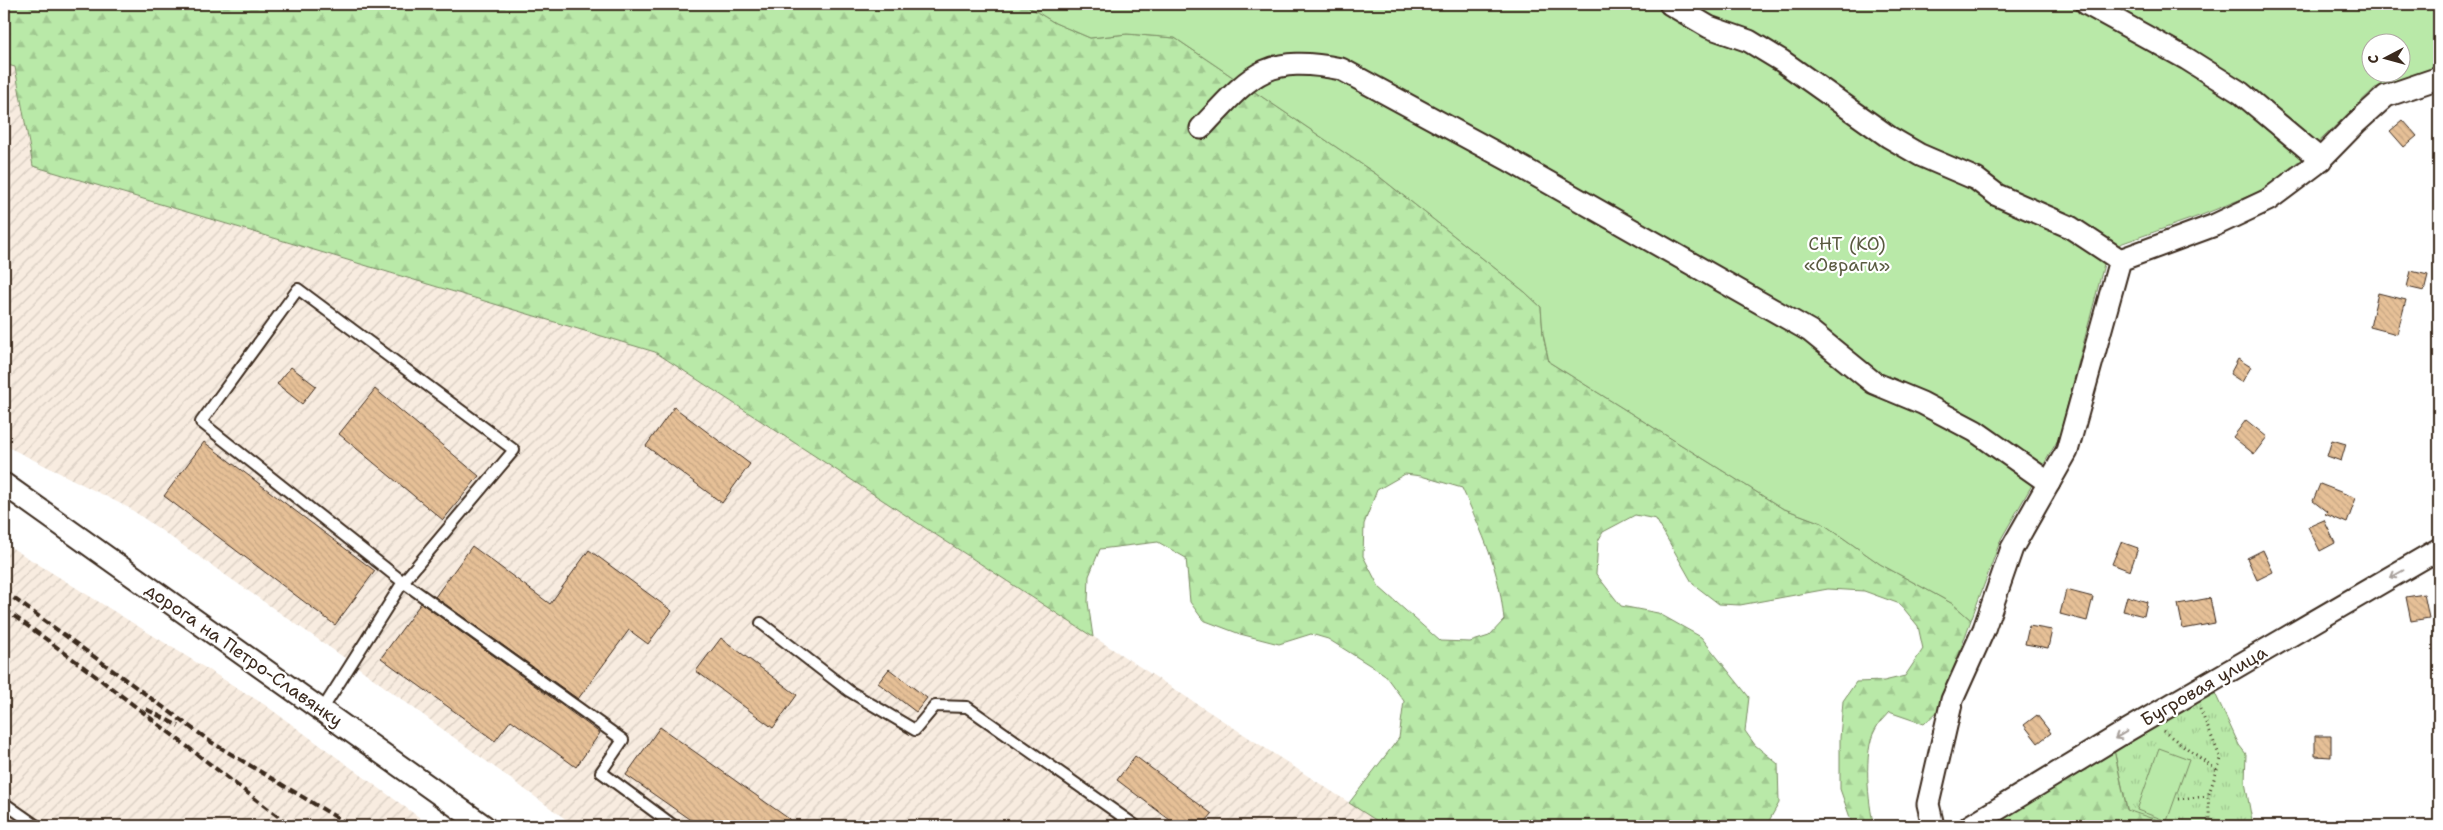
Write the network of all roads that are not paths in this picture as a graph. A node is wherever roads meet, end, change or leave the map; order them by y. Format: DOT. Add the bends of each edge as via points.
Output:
graph roads {
  1 [pos="1670,4"];
  2 [pos="2087,4"];
  3 [pos="2439,78"];
  4 [pos="1201,128"];
  5 [pos="2321,160"];
  6 [pos="2120,260"];
  7 [pos="2049,483"];
  8 [pos="4,484"];
  9 [pos="2439,549"];
  10 [pos="403,582"];
  11 [pos="761,623"];
  12 [pos="322,710"];
  13 [pos="4,803"];
  14 [pos="37,826"];
  15 [pos="484,826"];
  16 [pos="674,826"];
  17 [pos="1136,826"];
  18 [pos="1933,826"];
  19 [pos="1970,826"];
  1 -- 6 [label="street" via="1709,27 1749,41 1766,51 1920,155 1976,179 1997,195 2070,227"];
  2 -- 5 [label="street" via="2241,93"];
  3 -- 5 [label="street" via="2386,96"];
  4 -- 7 [label="street" via="1255,75 1282,64 1341,69 1810,331 1874,383 1976,431"];
  5 -- 6 [label="street" via="2268,200 2215,225"];
  6 -- 7 [label="street" via="2067,451"];
  7 -- 18 [label="street" via="2012,548 1984,630 1952,700 1928,804"];
  8 -- 12 [label="street, дорога на Петро-Славянку"];
  9 -- 19 [label="street, Бугровая улица, one-way"];
  10 -- 10 [label="lane" via="514,450 298,289 201,422"];
  10 -- 12 [label="lane"];
  10 -- 16 [label="lane" via="623,740 601,772"];
  11 -- 17 [label="lane" via="849,691 915,730 935,706 968,707"];
  12 -- 15 [label="street, дорога на Петро-Славянку"];
  13 -- 14 [label="lane"];
}
